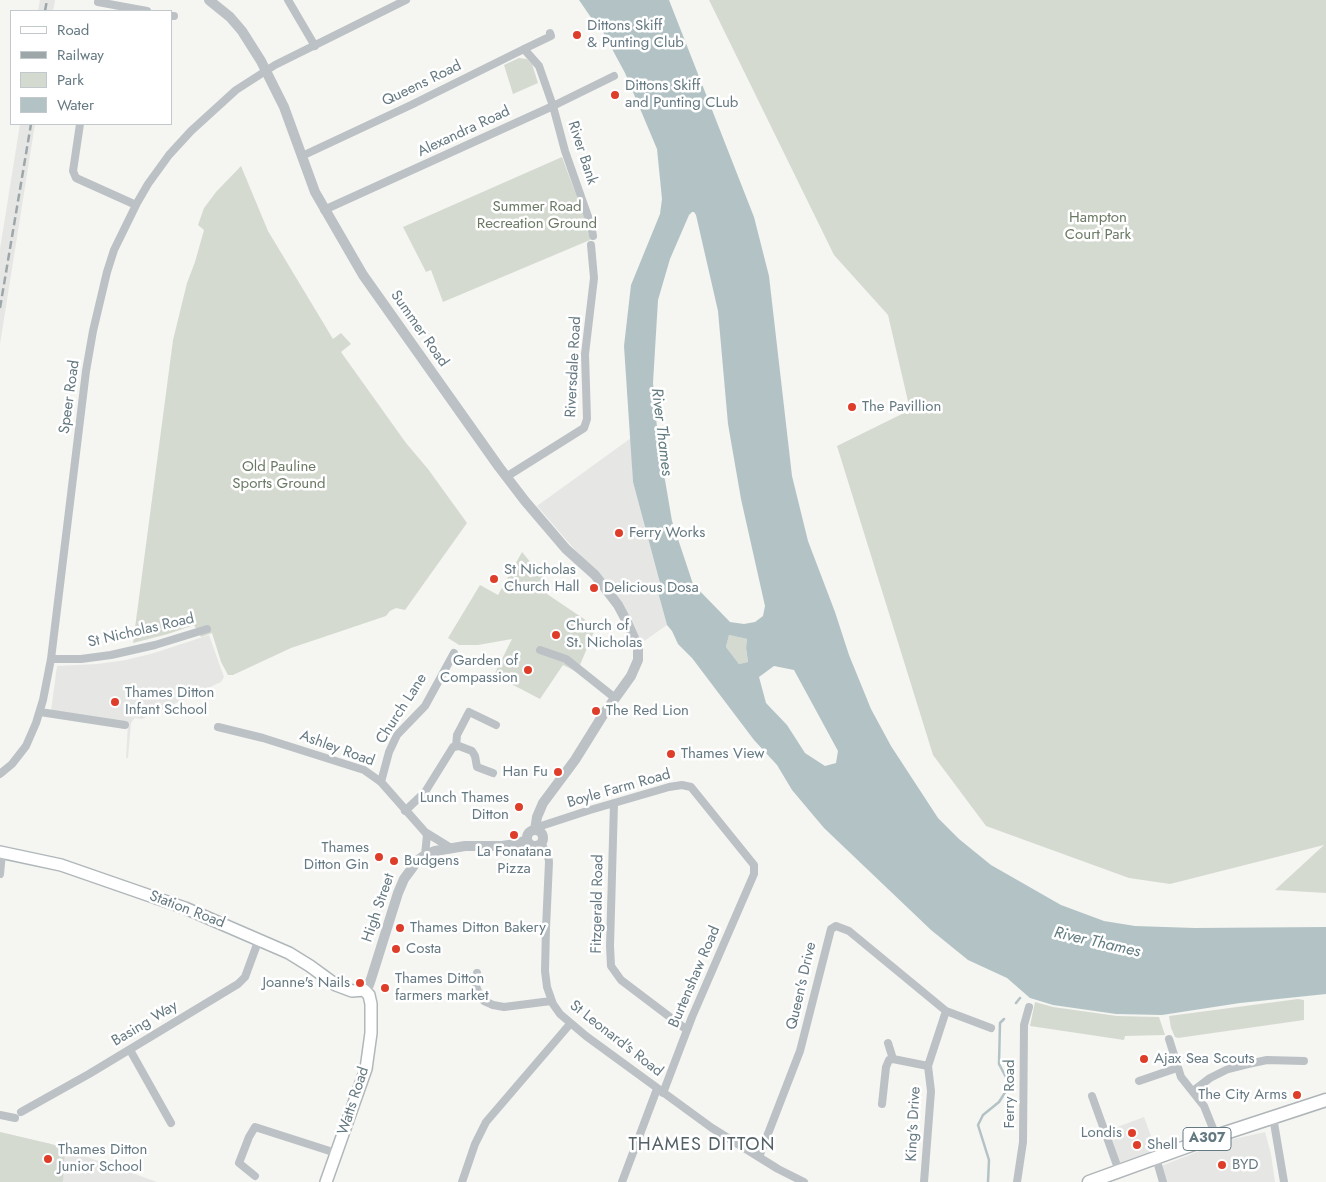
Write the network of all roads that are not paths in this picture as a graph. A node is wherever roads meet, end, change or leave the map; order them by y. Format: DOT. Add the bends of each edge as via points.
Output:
graph roads {
  1 [pos="209,0"];
  2 [pos="288,0"];
  3 [pos="406,0"];
  4 [pos="98,1"];
  5 [pos="142,10"];
  6 [pos="550,33"];
  7 [pos="315,46"];
  8 [pos="524,49"];
  9 [pos="265,72"];
  10 [pos="614,76"];
  11 [pos="553,106"];
  12 [pos="80,125"];
  13 [pos="302,156"];
  14 [pos="136,205"];
  15 [pos="324,210"];
  16 [pos="593,236"];
  17 [pos="591,245"];
  18 [pos="506,477"];
  19 [pos="207,629"];
  20 [pos="540,650"];
  21 [pos="454,653"];
  22 [pos="51,659"];
  23 [pos="615,698"];
  24 [pos="40,712"];
  25 [pos="125,725"];
  26 [pos="496,725"];
  27 [pos="218,727"];
  28 [pos="456,746"];
  29 [pos="493,773"];
  30 [pos="0,774"];
  31 [pos="381,782"];
  32 [pos="614,803"];
  33 [pos="405,811"];
  34 [pos="536,831"];
  35 [pos="425,832"];
  36 [pos="527,840"];
  37 [pos="540,843"];
  38 [pos="451,848"];
  39 [pos="1,853"];
  40 [pos="425,855"];
  41 [pos="0,874"];
  42 [pos="754,874"];
  43 [pos="259,939"];
  44 [pos="486,982"];
  45 [pos="364,990"];
  46 [pos="551,1001"];
  47 [pos="1029,1007"];
  48 [pos="946,1011"];
  49 [pos="570,1024"];
  50 [pos="991,1028"];
  51 [pos="687,1030"];
  52 [pos="1169,1040"];
  53 [pos="888,1043"];
  54 [pos="130,1050"];
  55 [pos="893,1059"];
  56 [pos="1304,1061"];
  57 [pos="928,1066"];
  58 [pos="1178,1068"];
  59 [pos="1139,1081"];
  60 [pos="660,1091"];
  61 [pos="1193,1091"];
  62 [pos="1092,1096"];
  63 [pos="1326,1100"];
  64 [pos="882,1104"];
  65 [pos="21,1112"];
  66 [pos="0,1115"];
  67 [pos="1273,1117"];
  68 [pos="15,1118"];
  69 [pos="171,1123"];
  70 [pos="1216,1136"];
  71 [pos="336,1153"];
  72 [pos="758,1157"];
  73 [pos="1156,1158"];
  74 [pos="1119,1171"];
  75 [pos="255,1176"];
  76 [pos="326,1182"];
  77 [pos="462,1182"];
  78 [pos="622,1182"];
  79 [pos="804,1182"];
  80 [pos="924,1182"];
  81 [pos="1017,1182"];
  82 [pos="1089,1182"];
  83 [pos="1163,1182"];
  84 [pos="1284,1182"];
  1 -- 9 [label="street, Summer Road" via="242,30"];
  2 -- 7 [label="street"];
  3 -- 7 [label="street, Speer Road"];
  4 -- 5 [label="street"];
  6 -- 8 [label="street, Queens Road" via="550,36"];
  7 -- 9 [label="street, Speer Road"];
  8 -- 11 [label="street, River Bank" via="538,66"];
  8 -- 13 [label="street, Queens Road"];
  9 -- 13 [label="street, Summer Road" via="284,107"];
  9 -- 14 [label="street, Speer Road" via="236,90 191,131 169,155"];
  10 -- 11 [label="street, Alexandra Road"];
  11 -- 15 [label="street, Alexandra Road"];
  11 -- 16 [label="street, River Bank" via="564,151"];
  12 -- 14 [label="street" via="73,171 76,178"];
  13 -- 15 [label="street, Summer Road"];
  14 -- 22 [label="street, Speer Road" via="106,272 93,331"];
  15 -- 18 [label="street, Summer Road" via="363,275"];
  17 -- 18 [label="street, Riversdale Road" via="594,278 585,354 587,420 584,428"];
  18 -- 23 [label="street, Summer Road" via="566,549 594,576 626,620 639,654 631,676"];
  19 -- 22 [label="street, St Nicholas Road" via="111,655"];
  20 -- 23 [label="street" via="566,659"];
  21 -- 31 [label="street, Church Lane" via="425,706 398,735 389,752"];
  22 -- 24 [label="street, Speer Road"];
  23 -- 34 [label="street" via="543,803"];
  24 -- 25 [label="street" via="116,728"];
  24 -- 30 [label="street, Speer Road" via="26,746"];
  26 -- 28 [label="street" via="469,712 457,735"];
  27 -- 31 [label="street, Ashley Road" via="364,770"];
  28 -- 29 [label="street" via="472,751 477,767"];
  28 -- 33 [label="street" via="448,752 425,792"];
  31 -- 33 [label="street, Ashley Road"];
  32 -- 34 [label="street, Boyle Farm Road" via="546,824"];
  32 -- 42 [label="street, Boyle Farm Road" via="669,787 688,786 752,862"];
  32 -- 51 [label="street, Fitzgerald Road" via="611,966 621,980"];
  33 -- 35 [label="street, Ashley Road"];
  34 -- 36 [label="street" via="528,833"];
  34 -- 37 [label="street" via="542,838"];
  35 -- 38 [label="street, Ashley Road"];
  35 -- 40 [label="street"];
  36 -- 37 [label="street" via="534,846"];
  36 -- 38 [label="street" via="502,846"];
  37 -- 46 [label="street, St Leonard's Road" via="548,854 549,862 545,971"];
  38 -- 40 [label="street"];
  39 -- 41 [label="street"];
  39 -- 43 [label="main road, Station Road" via="81,871 186,908"];
  40 -- 45 [label="street, High Street" via="412,866 404,879 369,985"];
  42 -- 51 [label="street, Burtenshaw Road"];
  43 -- 45 [label="main road, Station Road" via="300,960 336,985"];
  43 -- 54 [label="street, Basing Way" via="242,981"];
  44 -- 46 [label="street" via="477,977 476,986 484,1001 493,1005 504,1007"];
  45 -- 71 [label="main road, Watts Road" via="371,1004 368,1058 363,1082"];
  46 -- 49 [label="street, St Leonard's Road"];
  47 -- 81 [label="street, Ferry Road" via="1024,1026 1023,1142"];
  48 -- 50 [label="street"];
  48 -- 57 [label="street, King's Drive"];
  48 -- 72 [label="street, Queen's Drive" via="849,931 836,926 831,929 800,1051"];
  49 -- 60 [label="street, St Leonard's Road"];
  49 -- 77 [label="street" via="486,1122"];
  51 -- 60 [label="street, Burtenshaw Road"];
  52 -- 58 [label="street"];
  53 -- 55 [label="street"];
  54 -- 65 [label="street, Basing Way"];
  54 -- 69 [label="street"];
  55 -- 57 [label="street"];
  55 -- 64 [label="street" via="886,1067"];
  56 -- 61 [label="street" via="1267,1060 1228,1069"];
  57 -- 80 [label="street, King's Drive" via="931,1092"];
  58 -- 59 [label="street"];
  58 -- 61 [label="street"];
  60 -- 72 [label="street, St Leonard's Road"];
  60 -- 78 [label="street, Burtenshaw Road"];
  61 -- 70 [label="street" via="1204,1106"];
  62 -- 74 [label="street"];
  63 -- 67 [label="main road, A307"];
  66 -- 68 [label="street"];
  67 -- 70 [label="main road, A307"];
  67 -- 84 [label="street"];
  70 -- 73 [label="main road, A307"];
  71 -- 75 [label="street" via="256,1127 248,1137 239,1163"];
  71 -- 76 [label="main road, Watts Road"];
  72 -- 79 [label="street, St Leonard's Road"];
  73 -- 74 [label="main road, A307"];
  73 -- 83 [label="street"];
  74 -- 82 [label="main road, A307"];
}
